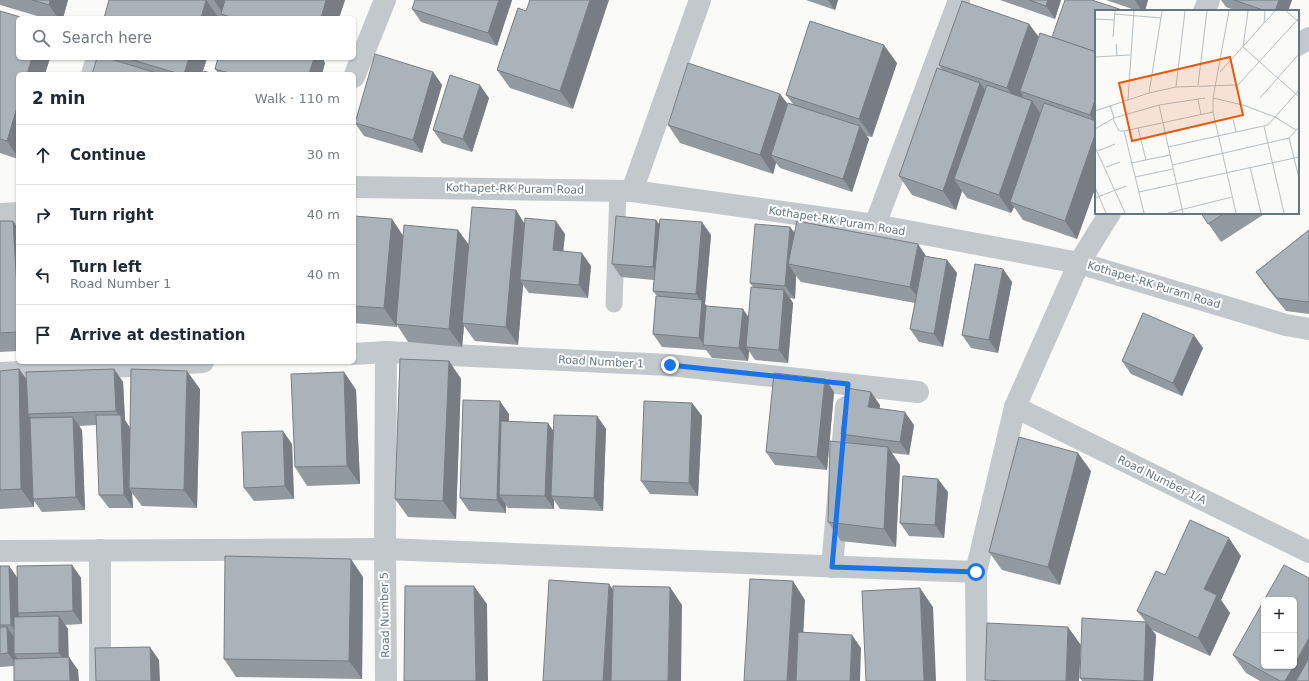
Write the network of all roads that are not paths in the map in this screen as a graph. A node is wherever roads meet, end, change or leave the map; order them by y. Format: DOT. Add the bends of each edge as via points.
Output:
graph roads {
  1 [pos="385,0"];
  2 [pos="700,0"];
  3 [pos="959,0"];
  4 [pos="1209,0"];
  5 [pos="1204,10"];
  6 [pos="1309,38"];
  7 [pos="1299,44"];
  8 [pos="96,60"];
  9 [pos="92,72"];
  10 [pos="356,72"];
  11 [pos="356,187"];
  12 [pos="625,191"];
  13 [pos="16,213"];
  14 [pos="0,214"];
  15 [pos="1109,214"];
  16 [pos="875,226"];
  17 [pos="1079,263"];
  18 [pos="614,304"];
  19 [pos="1309,329"];
  20 [pos="386,352"];
  21 [pos="356,354"];
  22 [pos="166,364"];
  23 [pos="0,373"];
  24 [pos="848,384"];
  25 [pos="918,392"];
  26 [pos="1014,408"];
  27 [pos="385,549"];
  28 [pos="100,550"];
  29 [pos="0,551"];
  30 [pos="1309,552"];
  31 [pos="832,567"];
  32 [pos="976,572"];
  33 [pos="100,681"];
  34 [pos="386,681"];
  35 [pos="977,681"];
  1 -- 10 [label="street"];
  2 -- 12 [label="street"];
  3 -- 16 [label="street"];
  4 -- 5 [label="street"];
  6 -- 7 [label="street"];
  8 -- 9 [label="street"];
  11 -- 12 [label="street, Kothapet-RK Puram Road"];
  12 -- 16 [label="street, Kothapet-RK Puram Road"];
  12 -- 18 [label="lane"];
  13 -- 14 [label="street"];
  15 -- 17 [label="street"];
  16 -- 17 [label="street, Kothapet-RK Puram Road"];
  17 -- 19 [label="street, Kothapet-RK Puram Road" via="1286,325"];
  17 -- 26 [label="street"];
  20 -- 21 [label="street, Road Number 1"];
  20 -- 24 [label="street, Road Number 1" via="670,365"];
  20 -- 27 [label="street, Road Number 5"];
  22 -- 23 [label="street"];
  24 -- 25 [label="street, Road Number 1"];
  24 -- 31 [label="street"];
  26 -- 30 [label="street, Road Number 1/A"];
  26 -- 32 [label="street"];
  27 -- 28 [label="street"];
  27 -- 31 [label="street"];
  27 -- 34 [label="street, Road Number 5"];
  28 -- 29 [label="street"];
  28 -- 33 [label="street"];
  31 -- 32 [label="street"];
  32 -- 35 [label="street"];
}
